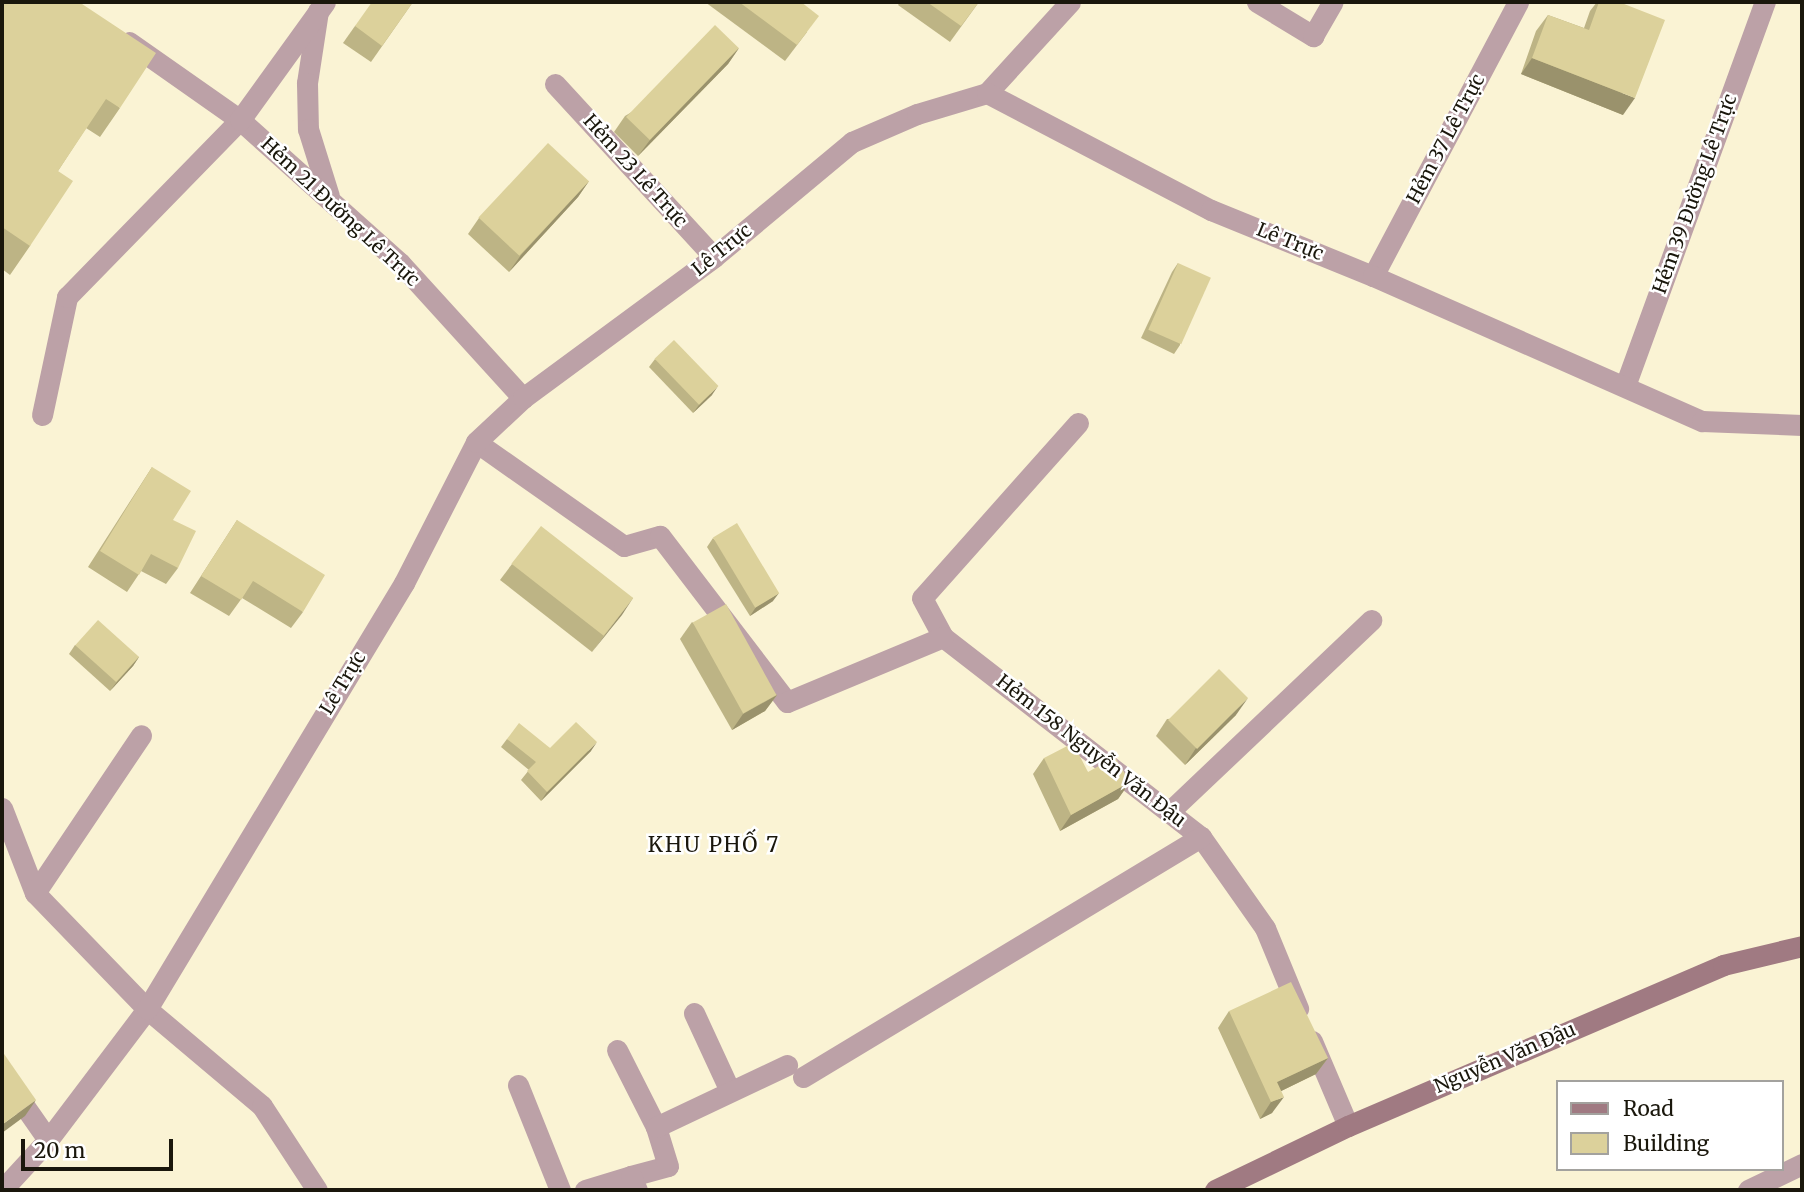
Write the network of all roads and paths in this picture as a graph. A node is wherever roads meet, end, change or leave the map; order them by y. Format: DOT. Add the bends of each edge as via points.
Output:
graph roads {
  1 [pos="1070,2"];
  2 [pos="1257,2"];
  3 [pos="1333,2"];
  4 [pos="1518,2"];
  5 [pos="1765,2"];
  6 [pos="322,6"];
  7 [pos="116,33"];
  8 [pos="555,84"];
  9 [pos="987,93"];
  10 [pos="240,120"];
  11 [pos="331,201"];
  12 [pos="714,257"];
  13 [pos="1373,276"];
  14 [pos="1625,386"];
  15 [pos="523,398"];
  16 [pos="42,415"];
  17 [pos="1077,422"];
  18 [pos="1802,425"];
  19 [pos="476,442"];
  20 [pos="1371,620"];
  21 [pos="943,637"];
  22 [pos="141,735"];
  23 [pos="2,808"];
  24 [pos="1169,812"];
  25 [pos="1201,837"];
  26 [pos="35,893"];
  27 [pos="1802,946"];
  28 [pos="147,1010"];
  29 [pos="694,1013"];
  30 [pos="617,1050"];
  31 [pos="2,1074"];
  32 [pos="518,1085"];
  33 [pos="730,1091"];
  34 [pos="1348,1126"];
  35 [pos="656,1127"];
  36 [pos="48,1140"];
  37 [pos="1802,1164"];
  38 [pos="634,1183"];
  39 [pos="2,1190"];
  40 [pos="317,1190"];
  41 [pos="559,1190"];
  42 [pos="585,1190"];
  43 [pos="1215,1190"];
  44 [pos="1748,1190"];
  1 -- 9 [label="street"];
  2 -- 3 [label="street" via="1314,36"];
  4 -- 13 [label="street, Hẻm 37 Lê Trực"];
  5 -- 14 [label="street, Hẻm 39 Đường Lê Trực"];
  6 -- 10 [label="street"];
  6 -- 11 [label="street" via="307,83 308,128"];
  7 -- 10 [label="street, Hẻm 21 Đường Lê Trực"];
  8 -- 12 [label="street, Hẻm 23 Lê Trực"];
  9 -- 12 [label="street, Lê Trực" via="917,114 852,142"];
  9 -- 13 [label="street, Lê Trực" via="1211,210"];
  10 -- 11 [label="street, Hẻm 21 Đường Lê Trực"];
  10 -- 16 [label="street" via="66,297"];
  11 -- 15 [label="street, Hẻm 21 Đường Lê Trực" via="400,263"];
  12 -- 15 [label="street, Lê Trực"];
  13 -- 14 [label="street, Lê Trực"];
  14 -- 18 [label="street, Lê Trực" via="1702,421"];
  15 -- 19 [label="street, Lê Trực"];
  17 -- 21 [label="street, Hẻm 158 Nguyễn Văn Đậu" via="922,598"];
  19 -- 21 [label="street" via="624,546 660,536 787,702"];
  19 -- 28 [label="street, Lê Trực" via="404,583"];
  20 -- 24 [label="street"];
  21 -- 24 [label="street, Hẻm 158 Nguyễn Văn Đậu"];
  22 -- 26 [label="street"];
  23 -- 26 [label="street"];
  24 -- 25 [label="street, Hẻm 158 Nguyễn Văn Đậu"];
  25 -- 33 [label="street" via="795,1071"];
  25 -- 34 [label="street, Hẻm 158 Nguyễn Văn Đậu" via="1265,928"];
  26 -- 28 [label="street"];
  27 -- 34 [label="street, Nguyễn Văn Đậu" via="1723,965"];
  28 -- 36 [label="street, Lê Trực"];
  28 -- 40 [label="street" via="262,1106"];
  29 -- 33 [label="street"];
  30 -- 35 [label="street"];
  31 -- 36 [label="street"];
  32 -- 41 [label="street"];
  33 -- 35 [label="street"];
  34 -- 43 [label="street, Nguyễn Văn Đậu"];
  35 -- 38 [label="street" via="668,1166"];
  36 -- 39 [label="street, Lê Trực"];
  37 -- 44 [label="street"];
  38 -- 42 [label="street"];
}
